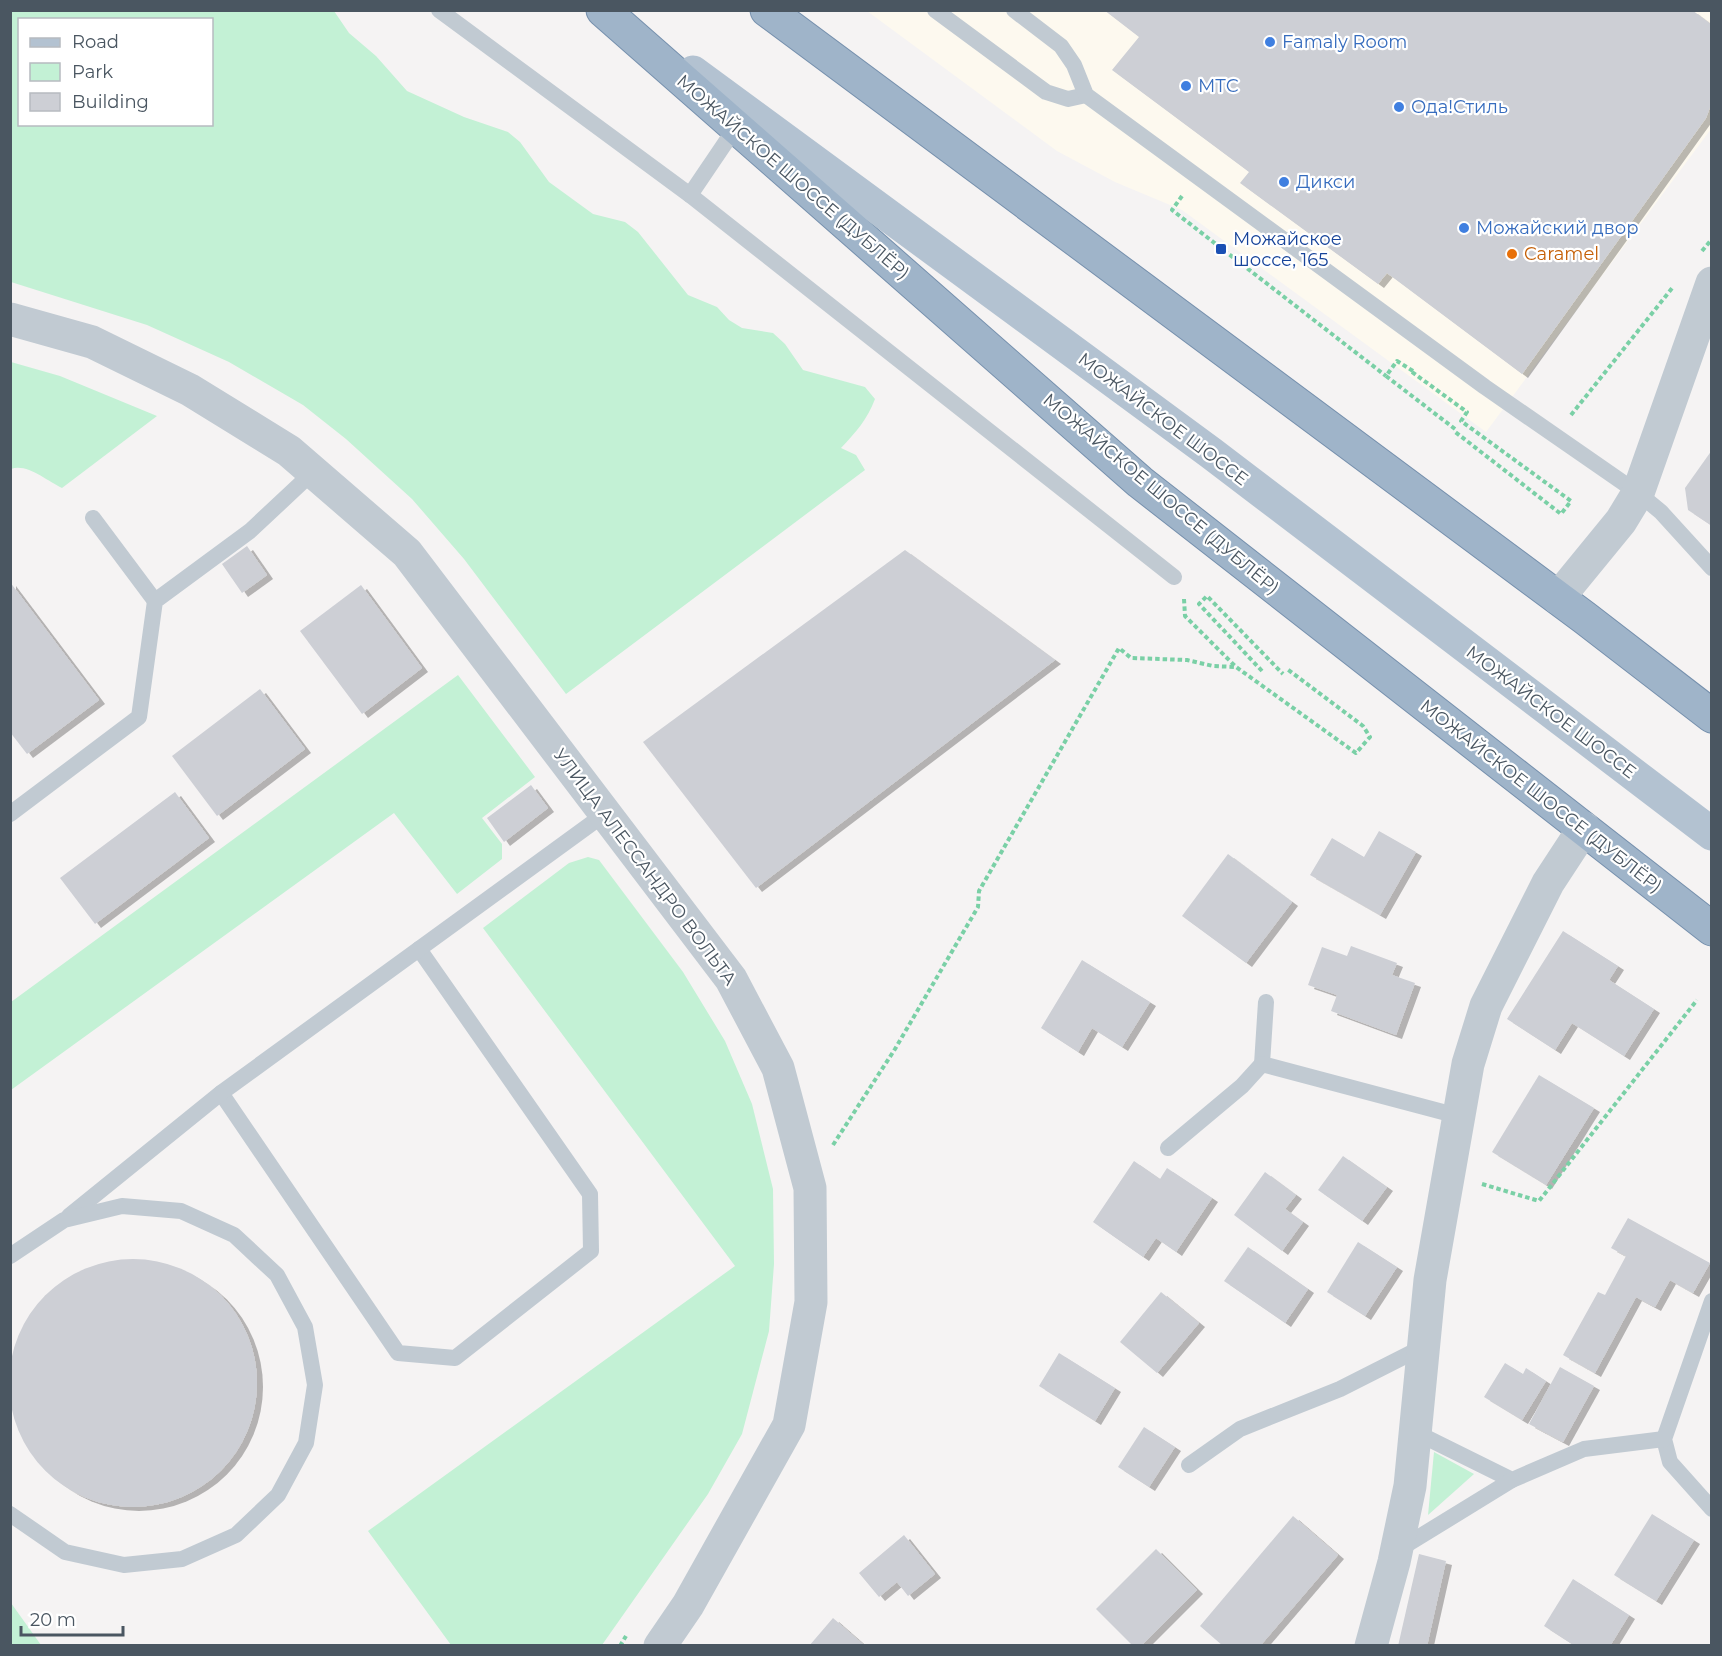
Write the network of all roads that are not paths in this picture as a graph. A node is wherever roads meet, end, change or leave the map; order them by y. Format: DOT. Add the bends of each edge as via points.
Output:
graph roads {
  1 [pos="439,10"];
  2 [pos="603,10"];
  3 [pos="609,10"];
  4 [pos="767,10"];
  5 [pos="935,10"];
  6 [pos="1014,10"];
  7 [pos="1086,95"];
  8 [pos="736,127"];
  9 [pos="690,195"];
  10 [pos="1712,283"];
  11 [pos="10,320"];
  12 [pos="1703,332"];
  13 [pos="313,472"];
  14 [pos="1638,493"];
  15 [pos="93,518"];
  16 [pos="1712,568"];
  17 [pos="1174,577"];
  18 [pos="1558,598"];
  19 [pos="155,601"];
  20 [pos="1585,618"];
  21 [pos="1712,687"];
  22 [pos="1712,716"];
  23 [pos="10,813"];
  24 [pos="606,813"];
  25 [pos="1584,828"];
  26 [pos="1712,834"];
  27 [pos="1712,930"];
  28 [pos="419,948"];
  29 [pos="1266,1002"];
  30 [pos="1262,1064"];
  31 [pos="222,1093"];
  32 [pos="1458,1116"];
  33 [pos="1168,1148"];
  34 [pos="64,1220"];
  35 [pos="10,1256"];
  36 [pos="1712,1301"];
  37 [pos="1423,1347"];
  38 [pos="1414,1432"];
  39 [pos="1664,1439"];
  40 [pos="1189,1465"];
  41 [pos="1512,1480"];
  42 [pos="1712,1509"];
  43 [pos="10,1514"];
  44 [pos="1397,1551"];
  45 [pos="1368,1644"];
  46 [pos="660,1646"];
  1 -- 9 [label="lane"];
  2 -- 8 [label="highway, МОЖАЙСКОЕ ШОССЕ (ДУБЛЁР)"];
  3 -- 26 [label="main road, МОЖАЙСКОЕ ШОССЕ" via="1211,453"];
  4 -- 18 [label="highway"];
  5 -- 7 [label="lane" via="1046,92 1068,99"];
  6 -- 7 [label="lane" via="1060,46 1074,64"];
  7 -- 14 [label="lane" via="1485,387"];
  8 -- 9 [label="lane"];
  8 -- 25 [label="highway, МОЖАЙСКОЕ ШОССЕ (ДУБЛЁР)" via="1140,482"];
  9 -- 17 [label="lane"];
  10 -- 12 [label="street"];
  11 -- 13 [label="street, УЛИЦА АЛЕССАНДРО ВОЛЬТА" via="92,342 190,390 289,451"];
  12 -- 14 [label="street"];
  13 -- 19 [label="lane" via="250,531"];
  13 -- 24 [label="street, УЛИЦА АЛЕССАНДРО ВОЛЬТА" via="407,553"];
  14 -- 16 [label="lane" via="1661,512"];
  14 -- 18 [label="street" via="1621,521"];
  15 -- 19 [label="lane"];
  18 -- 20 [label="highway"];
  19 -- 23 [label="lane" via="139,717"];
  20 -- 21 [label="highway"];
  20 -- 22 [label="highway"];
  24 -- 28 [label="lane" via="470,915"];
  24 -- 46 [label="street, УЛИЦА АЛЕССАНДРО ВОЛЬТА" via="731,979 778,1068 810,1188 811,1302 789,1425 688,1605"];
  25 -- 27 [label="highway, МОЖАЙСКОЕ ШОССЕ (ДУБЛЁР)"];
  25 -- 32 [label="street" via="1548,883 1486,1006 1468,1064"];
  28 -- 31 [label="lane"];
  28 -- 31 [label="lane" via="590,1194 591,1251 455,1359 398,1353"];
  29 -- 30 [label="lane"];
  30 -- 32 [label="lane"];
  30 -- 33 [label="lane" via="1242,1086"];
  31 -- 34 [label="lane"];
  32 -- 37 [label="street" via="1430,1280"];
  34 -- 35 [label="lane"];
  34 -- 43 [label="lane" via="122,1206 181,1211 234,1235 277,1275 305,1327 315,1385 306,1443 278,1495 236,1535 182,1559 124,1565 65,1551"];
  36 -- 39 [label="lane"];
  37 -- 38 [label="street"];
  37 -- 40 [label="lane" via="1340,1389 1240,1429"];
  38 -- 41 [label="lane"];
  38 -- 44 [label="street" via="1410,1486"];
  39 -- 41 [label="lane" via="1584,1449"];
  39 -- 42 [label="lane" via="1670,1462"];
  41 -- 44 [label="lane"];
  44 -- 45 [label="street"];
}
